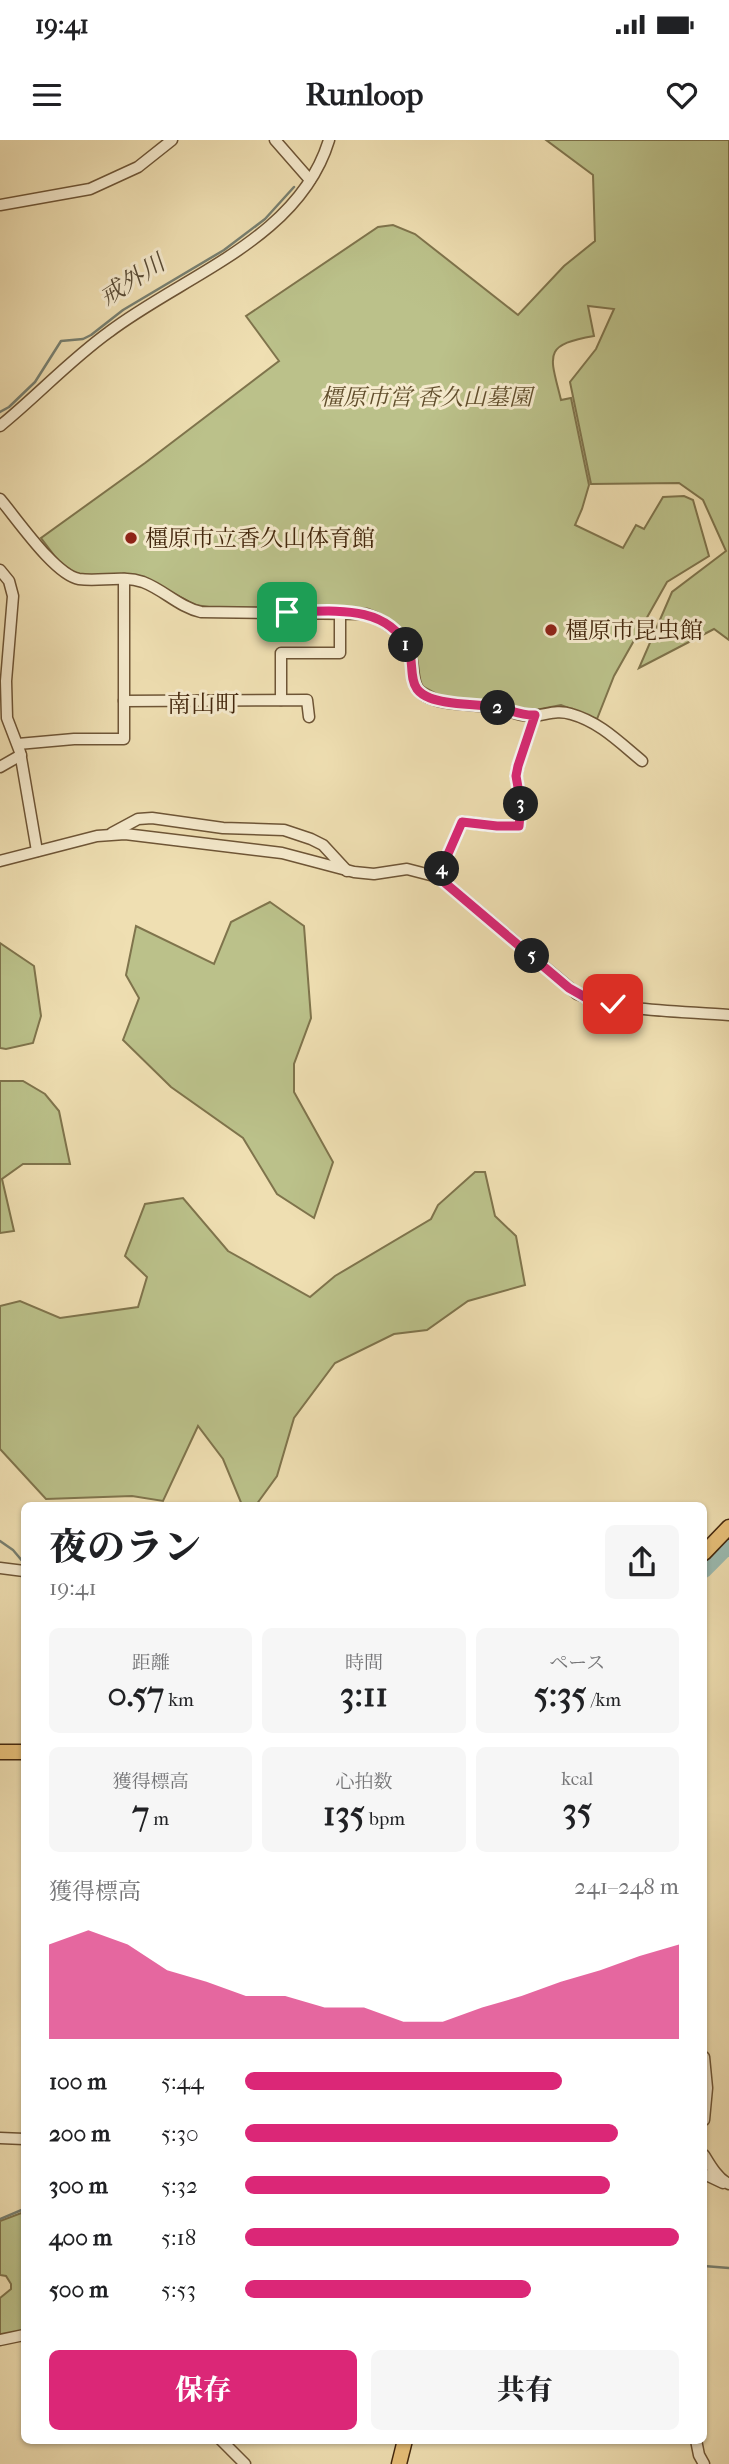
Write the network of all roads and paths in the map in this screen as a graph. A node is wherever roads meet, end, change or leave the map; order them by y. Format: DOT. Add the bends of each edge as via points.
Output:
graph roads {
  1 [pos="172,140"];
  2 [pos="275,140"];
  3 [pos="328,144"];
  4 [pos="310,180"];
  5 [pos="0,205"];
  6 [pos="0,426"];
  7 [pos="0,499"];
  8 [pos="0,570"];
  9 [pos="124,579"];
  10 [pos="340,612"];
  11 [pos="281,699"];
  12 [pos="124,701"];
  13 [pos="3,710"];
  14 [pos="535,715"];
  15 [pos="309,717"];
  16 [pos="19,750"];
  17 [pos="642,761"];
  18 [pos="0,767"];
  19 [pos="109,834"];
  20 [pos="37,851"];
  21 [pos="0,862"];
  22 [pos="347,871"];
  23 [pos="438,877"];
  24 [pos="729,1015"];
  25 [pos="729,1527"];
  26 [pos="707,1550"];
  27 [pos="0,1568"];
  28 [pos="21,1571"];
  29 [pos="0,1752"];
  30 [pos="21,1752"];
  31 [pos="0,2138"];
  32 [pos="21,2139"];
  33 [pos="707,2159"];
  34 [pos="707,2175"];
  35 [pos="727,2184"];
  36 [pos="21,2336"];
  37 [pos="0,2340"];
  38 [pos="225,2444"];
  39 [pos="404,2444"];
  40 [pos="697,2444"];
  41 [pos="245,2464"];
  42 [pos="400,2464"];
  43 [pos="704,2464"];
  1 -- 5 [label="street" via="138,167 90,190"];
  2 -- 4 [label="street"];
  3 -- 4 [label="street"];
  4 -- 6 [label="street" via="245,246 107,332"];
  7 -- 9 [label="street" via="62,571 77,578"];
  8 -- 13 [label="street" via="13,596"];
  9 -- 10 [label="street" via="143,582 201,612"];
  9 -- 12 [label="street"];
  10 -- 11 [label="street" via="340,653 281,653"];
  10 -- 14 [label="street" via="376,617 399,635 409,650 416,688 422,694"];
  11 -- 12 [label="street"];
  11 -- 15 [label="street" via="307,700"];
  12 -- 16 [label="street" via="124,740 74,739"];
  13 -- 16 [label="street"];
  14 -- 17 [label="street" via="564,712 593,722"];
  14 -- 23 [label="street" via="516,776 519,826 462,822"];
  16 -- 18 [label="street"];
  16 -- 20 [label="street"];
  19 -- 20 [label="street"];
  19 -- 22 [label="street" via="282,853"];
  19 -- 22 [label="street" via="138,819 152,818 223,828 284,830 323,845"];
  20 -- 21 [label="street"];
  22 -- 23 [label="street" via="374,874 407,869"];
  23 -- 24 [label="street" via="577,994 613,1004"];
  25 -- 26 [label="main road"];
  27 -- 28 [label="street"];
  29 -- 30 [label="main road"];
  31 -- 32 [label="street"];
  33 -- 35 [label="street"];
  34 -- 35 [label="street"];
  36 -- 37 [label="street"];
  38 -- 41 [label="street"];
  39 -- 42 [label="main road"];
  40 -- 43 [label="street"];
}
